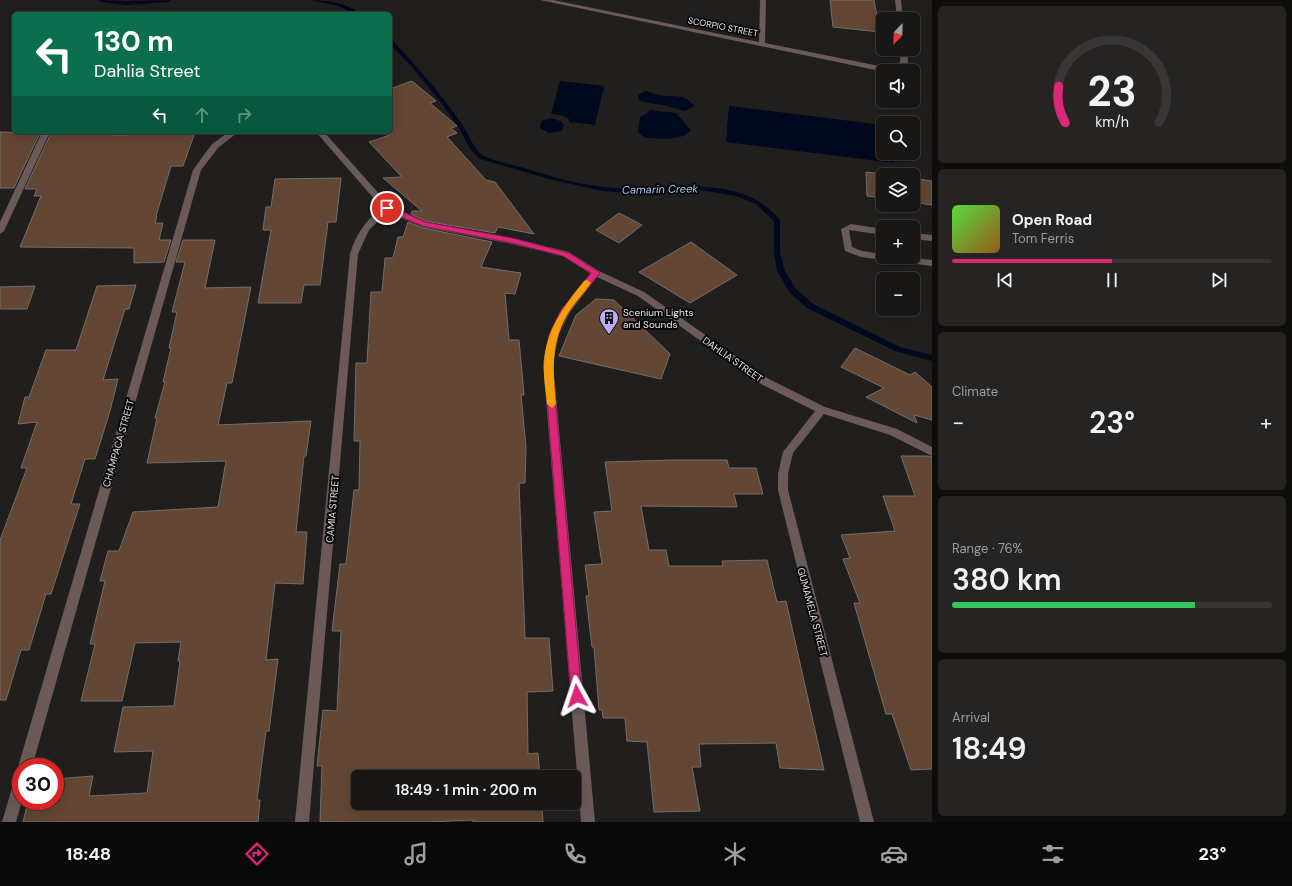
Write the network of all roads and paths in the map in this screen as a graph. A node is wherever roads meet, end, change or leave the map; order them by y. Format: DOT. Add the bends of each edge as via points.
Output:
graph roads {
  1 [pos="543,0"];
  2 [pos="764,0"];
  3 [pos="898,0"];
  4 [pos="899,12"];
  5 [pos="762,44"];
  6 [pos="904,56"];
  7 [pos="45,134"];
  8 [pos="231,134"];
  9 [pos="322,134"];
  10 [pos="387,208"];
  11 [pos="0,231"];
  12 [pos="876,231"];
  13 [pos="920,237"];
  14 [pos="932,238"];
  15 [pos="876,256"];
  16 [pos="920,262"];
  17 [pos="932,263"];
  18 [pos="596,273"];
  19 [pos="822,410"];
  20 [pos="932,452"];
  21 [pos="28,758"];
  22 [pos="13,810"];
  23 [pos="9,822"];
  24 [pos="302,822"];
  25 [pos="588,822"];
  26 [pos="867,822"];
  1 -- 5 [label="street, SCORPIO STREET"];
  2 -- 5 [label="street"];
  3 -- 4 [label="street"];
  5 -- 6 [label="street, SCORPIO STREET" via="890,70 904,63"];
  7 -- 11 [label="street"];
  8 -- 21 [label="street, CHAMPACA STREET" via="215,146 197,170"];
  9 -- 10 [label="street, DAHLIA STREET"];
  10 -- 18 [label="street, DAHLIA STREET" via="423,224 566,254"];
  10 -- 24 [label="street, CAMIA STREET" via="372,219 359,236 354,254"];
  12 -- 15 [label="street" via="851,227 845,229 848,249"];
  13 -- 14 [label="street"];
  16 -- 17 [label="street"];
  18 -- 19 [label="street, DAHLIA STREET" via="641,294 764,381"];
  18 -- 25 [label="street" via="566,310 554,334 548,363"];
  19 -- 20 [label="street, DAHLIA STREET" via="893,432"];
  19 -- 26 [label="street, GUMAMELA STREET" via="788,452 783,474 783,490"];
  22 -- 23 [label="street"];
}
